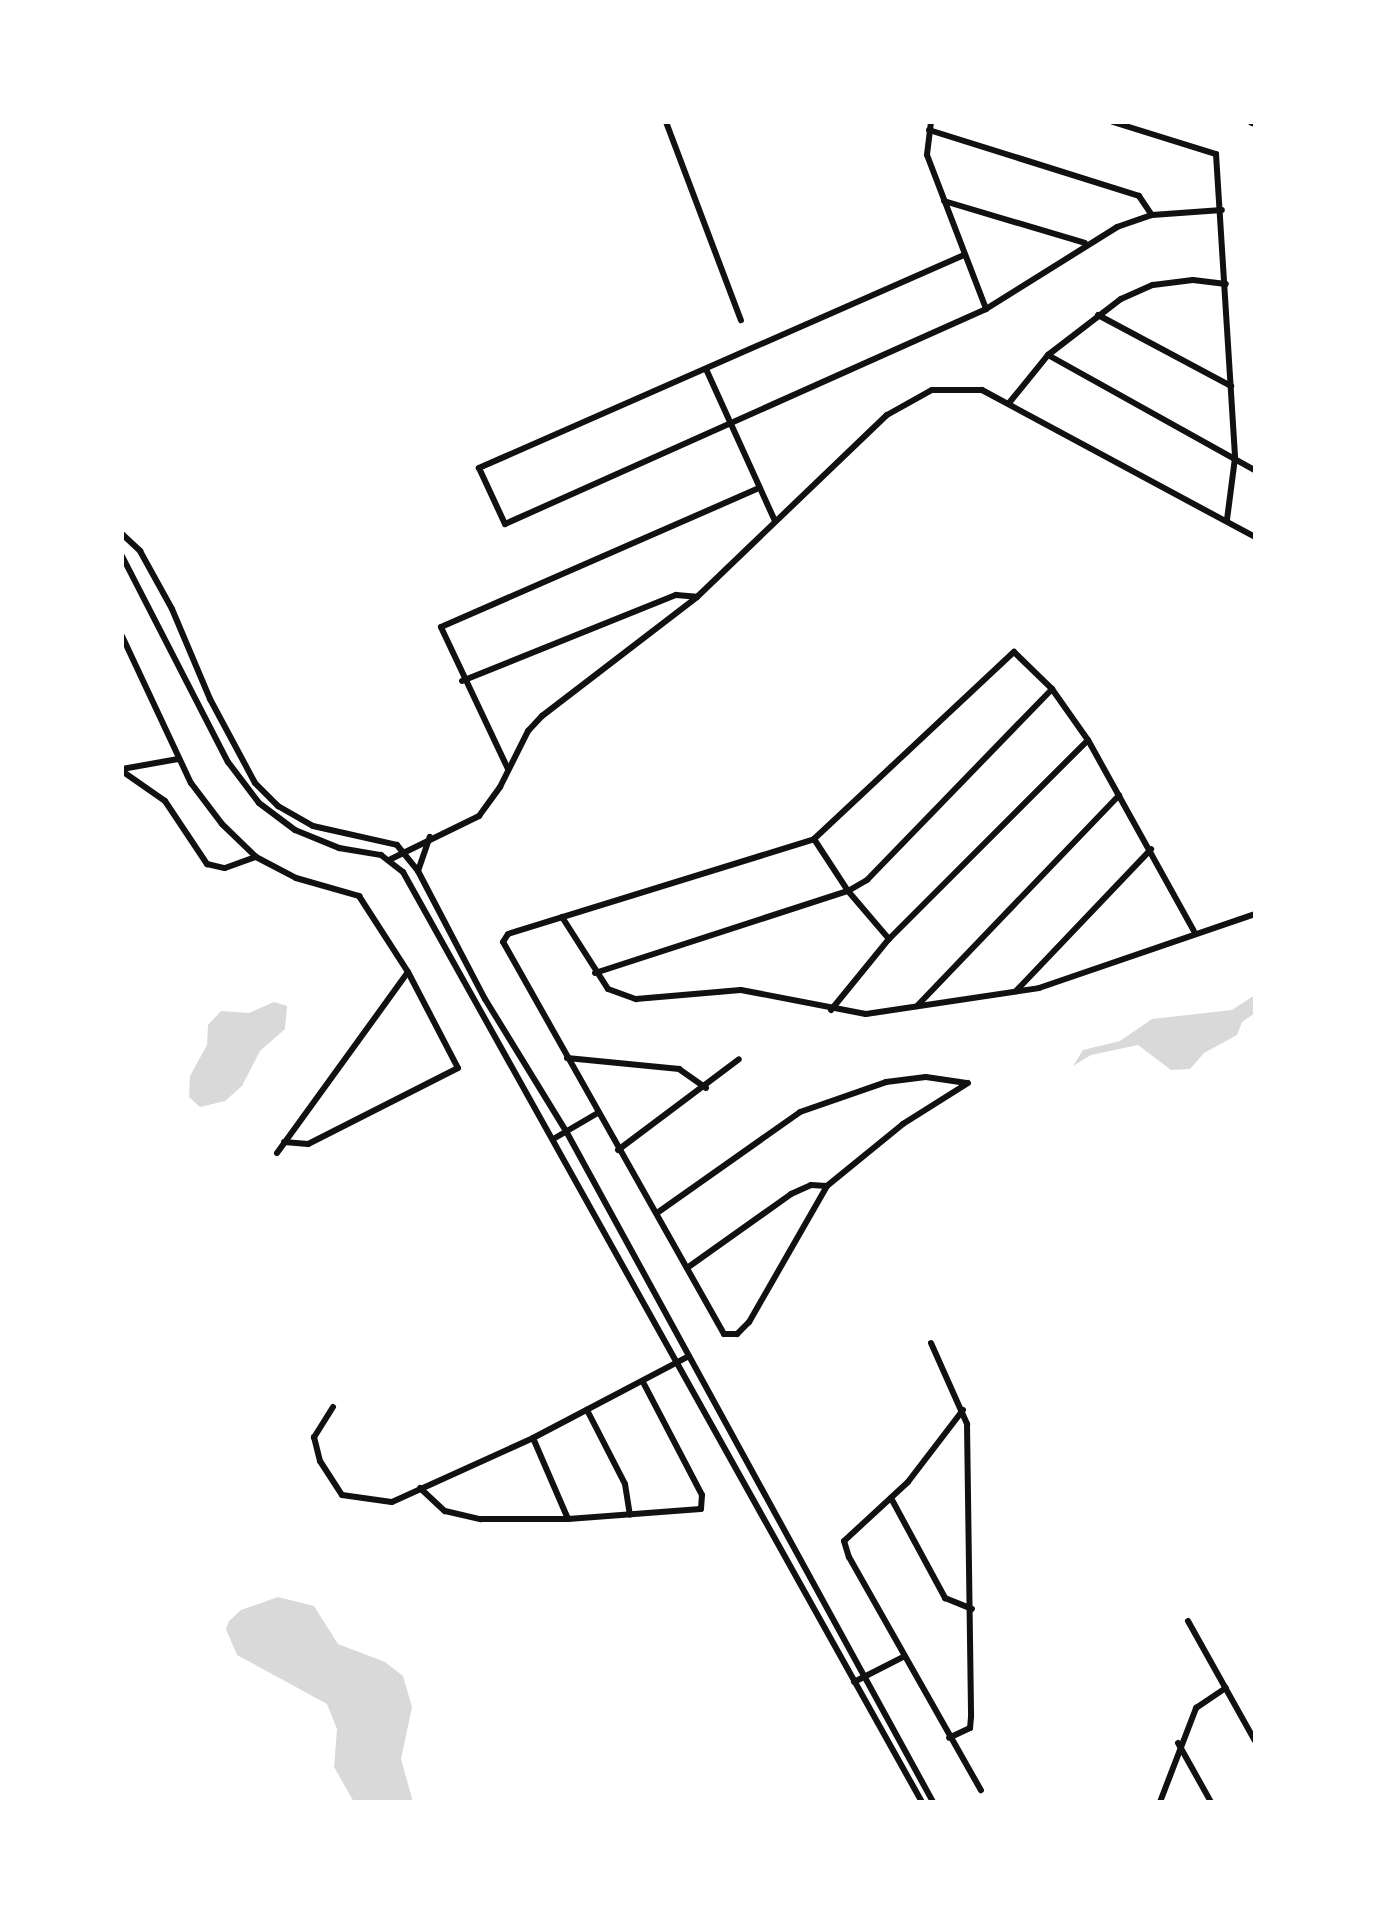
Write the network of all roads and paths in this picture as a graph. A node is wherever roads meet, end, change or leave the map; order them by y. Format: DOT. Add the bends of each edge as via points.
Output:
graph roads {
  1 [pos="666,122"];
  2 [pos="931,122"];
  3 [pos="1113,122"];
  4 [pos="1152,122"];
  5 [pos="929,130"];
  6 [pos="1149,133"];
  7 [pos="944,201"];
  8 [pos="1222,210"];
  9 [pos="1152,215"];
  10 [pos="1085,243"];
  11 [pos="964,255"];
  12 [pos="1226,284"];
  13 [pos="986,309"];
  14 [pos="1098,315"];
  15 [pos="741,320"];
  16 [pos="1048,355"];
  17 [pos="706,369"];
  18 [pos="1231,386"];
  19 [pos="1009,403"];
  20 [pos="733,424"];
  21 [pos="1235,458"];
  22 [pos="1255,470"];
  23 [pos="759,488"];
  24 [pos="1227,520"];
  25 [pos="775,521"];
  26 [pos="122,534"];
  27 [pos="1255,537"];
  28 [pos="122,556"];
  29 [pos="697,597"];
  30 [pos="122,636"];
  31 [pos="462,681"];
  32 [pos="1052,689"];
  33 [pos="1088,740"];
  34 [pos="178,759"];
  35 [pos="508,769"];
  36 [pos="122,770"];
  37 [pos="1119,795"];
  38 [pos="431,835"];
  39 [pos="814,839"];
  40 [pos="1151,849"];
  41 [pos="403,850"];
  42 [pos="256,857"];
  43 [pos="391,859"];
  44 [pos="418,871"];
  45 [pos="848,891"];
  46 [pos="1255,914"];
  47 [pos="562,917"];
  48 [pos="1194,931"];
  49 [pos="889,939"];
  50 [pos="408,972"];
  51 [pos="595,973"];
  52 [pos="1016,991"];
  53 [pos="917,1007"];
  54 [pos="831,1010"];
  55 [pos="567,1058"];
  56 [pos="739,1059"];
  57 [pos="706,1088"];
  58 [pos="596,1114"];
  59 [pos="566,1131"];
  60 [pos="555,1138"];
  61 [pos="284,1142"];
  62 [pos="618,1150"];
  63 [pos="277,1153"];
  64 [pos="827,1186"];
  65 [pos="657,1213"];
  66 [pos="687,1268"];
  67 [pos="931,1343"];
  68 [pos="689,1356"];
  69 [pos="677,1364"];
  70 [pos="644,1384"];
  71 [pos="333,1407"];
  72 [pos="587,1410"];
  73 [pos="963,1410"];
  74 [pos="533,1438"];
  75 [pos="420,1488"];
  76 [pos="891,1498"];
  77 [pos="630,1515"];
  78 [pos="568,1519"];
  79 [pos="972,1609"];
  80 [pos="1188,1621"];
  81 [pos="905,1656"];
  82 [pos="864,1677"];
  83 [pos="854,1682"];
  84 [pos="1226,1688"];
  85 [pos="949,1738"];
  86 [pos="1255,1741"];
  87 [pos="1178,1743"];
  88 [pos="981,1790"];
  89 [pos="922,1802"];
  90 [pos="933,1802"];
  91 [pos="1160,1802"];
  92 [pos="1211,1802"];
  1 -- 15 [label="street"];
  2 -- 5 [label="street"];
  3 -- 6 [label="street"];
  4 -- 6 [label="street"];
  5 -- 7 [label="street" via="927,155"];
  5 -- 9 [label="street" via="1139,196"];
  6 -- 8 [label="street" via="1216,154"];
  7 -- 10 [label="street"];
  7 -- 11 [label="street"];
  8 -- 9 [label="street"];
  8 -- 12 [label="street"];
  9 -- 10 [label="street"];
  10 -- 13 [label="street"];
  11 -- 13 [label="street"];
  11 -- 17 [label="street"];
  12 -- 14 [label="street" via="1193,280 1153,285"];
  12 -- 18 [label="street"];
  13 -- 20 [label="street"];
  14 -- 16 [label="street"];
  14 -- 18 [label="street"];
  16 -- 19 [label="street"];
  16 -- 21 [label="street"];
  17 -- 20 [label="street"];
  17 -- 20 [label="street" via="479,468 505,524"];
  18 -- 21 [label="street"];
  19 -- 24 [label="street"];
  19 -- 25 [label="street" via="957,387 912,397"];
  20 -- 23 [label="street"];
  21 -- 22 [label="street"];
  21 -- 24 [label="street"];
  23 -- 25 [label="street"];
  23 -- 31 [label="street" via="441,627"];
  24 -- 27 [label="street"];
  25 -- 29 [label="street"];
  26 -- 41 [label="street" via="140,551 172,609 210,699 255,783 278,806 313,826 385,841"];
  28 -- 43 [label="street" via="228,762 259,803 317,840"];
  29 -- 31 [label="street" via="676,595"];
  29 -- 35 [label="street" via="542,716"];
  30 -- 34 [label="street"];
  31 -- 35 [label="street"];
  32 -- 33 [label="street"];
  32 -- 39 [label="street" via="1019,654 1008,654"];
  32 -- 45 [label="street" via="867,880"];
  33 -- 37 [label="street"];
  33 -- 49 [label="street"];
  34 -- 36 [label="street"];
  34 -- 42 [label="street" via="222,824"];
  35 -- 38 [label="street" via="479,816"];
  36 -- 42 [label="street" via="165,801 207,864 225,868"];
  37 -- 40 [label="street"];
  37 -- 53 [label="street"];
  38 -- 41 [label="street"];
  38 -- 44 [label="street"];
  39 -- 45 [label="street"];
  39 -- 47 [label="street"];
  40 -- 48 [label="street"];
  40 -- 52 [label="street"];
  41 -- 43 [label="street"];
  41 -- 44 [label="street"];
  42 -- 50 [label="street" via="296,878 359,896"];
  43 -- 60 [label="street"];
  44 -- 59 [label="street" via="485,999"];
  45 -- 49 [label="street"];
  45 -- 51 [label="street"];
  46 -- 48 [label="street"];
  47 -- 51 [label="street"];
  47 -- 55 [label="street" via="508,934 503,942"];
  48 -- 52 [label="street" via="1039,988"];
  49 -- 54 [label="street"];
  50 -- 61 [label="street" via="393,988 371,1030 346,1054"];
  50 -- 61 [label="street" via="458,1068 308,1144"];
  51 -- 54 [label="street" via="608,989 636,999 741,990 776,993"];
  52 -- 53 [label="street"];
  53 -- 54 [label="street" via="866,1014"];
  55 -- 57 [label="street" via="679,1069"];
  55 -- 58 [label="street"];
  56 -- 57 [label="street"];
  57 -- 62 [label="street"];
  58 -- 59 [label="street"];
  58 -- 62 [label="street"];
  59 -- 60 [label="street"];
  59 -- 68 [label="street"];
  60 -- 69 [label="street"];
  61 -- 63 [label="street"];
  62 -- 65 [label="street"];
  64 -- 65 [label="street" via="903,1124 968,1083 926,1077 886,1082 800,1112"];
  64 -- 66 [label="street" via="811,1185 791,1194"];
  64 -- 66 [label="street" via="749,1322 737,1334 724,1334"];
  65 -- 66 [label="street"];
  67 -- 73 [label="street"];
  68 -- 69 [label="street"];
  68 -- 82 [label="street"];
  69 -- 70 [label="street"];
  69 -- 83 [label="street"];
  70 -- 72 [label="street"];
  70 -- 77 [label="street" via="704,1501 701,1509"];
  71 -- 75 [label="street" via="316,1430 314,1445 342,1495 392,1502"];
  72 -- 74 [label="street"];
  72 -- 77 [label="street" via="625,1484"];
  73 -- 76 [label="street"];
  73 -- 79 [label="street"];
  74 -- 75 [label="street"];
  74 -- 78 [label="street"];
  75 -- 78 [label="street" via="429,1501 462,1518"];
  76 -- 79 [label="street" via="945,1598"];
  76 -- 81 [label="street" via="844,1541"];
  77 -- 78 [label="street"];
  79 -- 85 [label="street" via="970,1728"];
  80 -- 84 [label="street"];
  81 -- 82 [label="street"];
  81 -- 85 [label="street"];
  82 -- 83 [label="street"];
  82 -- 90 [label="street"];
  83 -- 89 [label="street"];
  84 -- 86 [label="street"];
  84 -- 87 [label="street" via="1196,1708"];
  85 -- 88 [label="street"];
  87 -- 91 [label="street"];
  87 -- 92 [label="street"];
}
